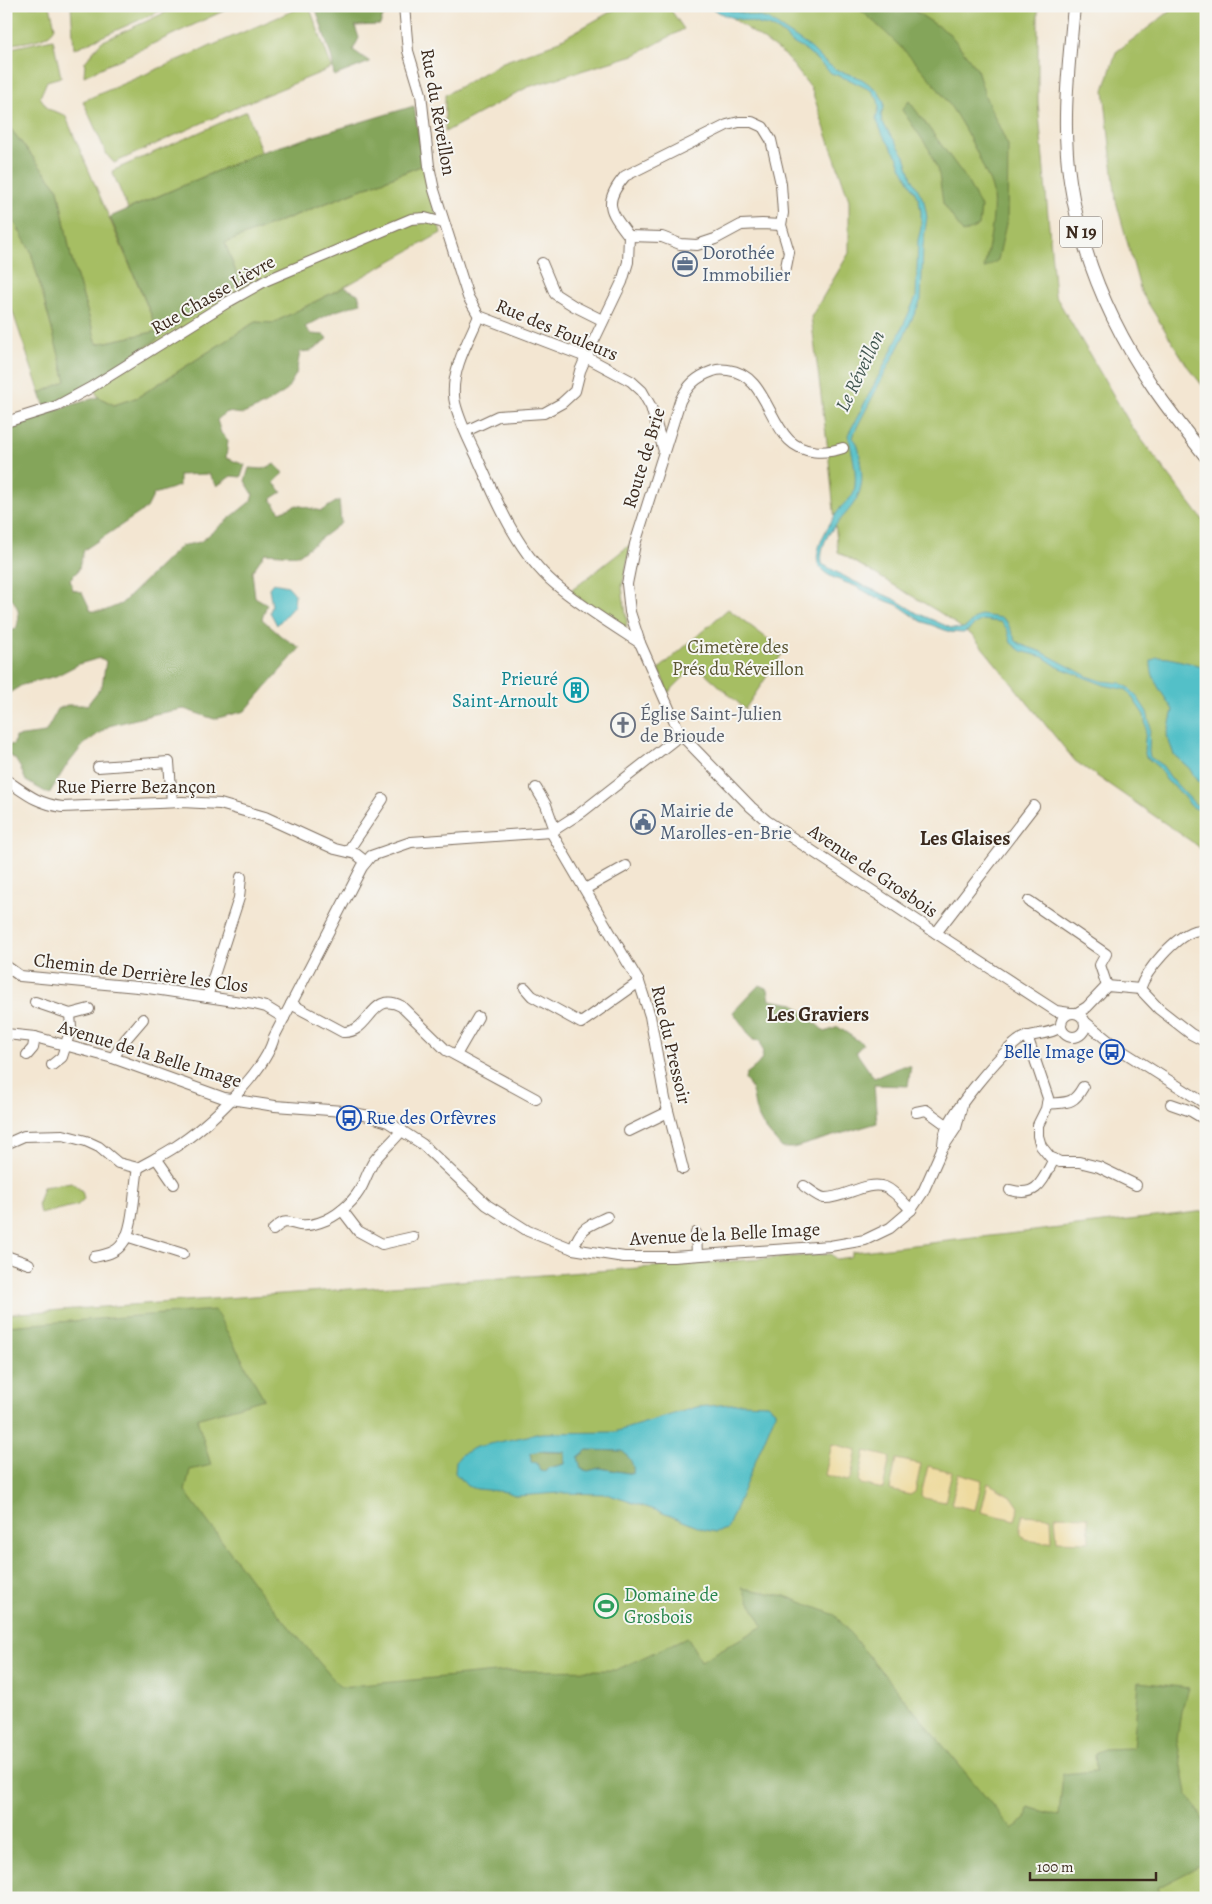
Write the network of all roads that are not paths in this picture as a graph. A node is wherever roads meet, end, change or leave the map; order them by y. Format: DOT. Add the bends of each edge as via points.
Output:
graph roads {
  1 [pos="404,6"];
  2 [pos="1074,6"];
  3 [pos="444,222"];
  4 [pos="781,225"];
  5 [pos="629,236"];
  6 [pos="542,263"];
  7 [pos="786,267"];
  8 [pos="479,316"];
  9 [pos="602,320"];
  10 [pos="586,357"];
  11 [pos="6,422"];
  12 [pos="466,431"];
  13 [pos="843,448"];
  14 [pos="664,451"];
  15 [pos="1206,457"];
  16 [pos="640,642"];
  17 [pos="678,729"];
  18 [pos="674,740"];
  19 [pos="686,740"];
  20 [pos="98,766"];
  21 [pos="6,780"];
  22 [pos="536,788"];
  23 [pos="383,799"];
  24 [pos="172,802"];
  25 [pos="1034,806"];
  26 [pos="553,831"];
  27 [pos="348,851"];
  28 [pos="366,862"];
  29 [pos="626,866"];
  30 [pos="241,877"];
  31 [pos="585,889"];
  32 [pos="1029,901"];
  33 [pos="1206,930"];
  34 [pos="936,934"];
  35 [pos="6,966"];
  36 [pos="639,982"];
  37 [pos="1107,986"];
  38 [pos="525,988"];
  39 [pos="1140,989"];
  40 [pos="207,997"];
  41 [pos="35,1002"];
  42 [pos="291,1004"];
  43 [pos="89,1009"];
  44 [pos="1056,1011"];
  45 [pos="70,1014"];
  46 [pos="1079,1016"];
  47 [pos="284,1018"];
  48 [pos="478,1018"];
  49 [pos="143,1019"];
  50 [pos="1061,1025"];
  51 [pos="6,1034"];
  52 [pos="1081,1035"];
  53 [pos="35,1037"];
  54 [pos="1068,1037"];
  55 [pos="1028,1040"];
  56 [pos="1206,1042"];
  57 [pos="66,1046"];
  58 [pos="1116,1046"];
  59 [pos="27,1055"];
  60 [pos="456,1055"];
  61 [pos="113,1058"];
  62 [pos="52,1065"];
  63 [pos="1083,1087"];
  64 [pos="230,1099"];
  65 [pos="536,1099"];
  66 [pos="1047,1104"];
  67 [pos="1171,1104"];
  68 [pos="1206,1104"];
  69 [pos="668,1112"];
  70 [pos="916,1112"];
  71 [pos="1206,1120"];
  72 [pos="952,1126"];
  73 [pos="402,1130"];
  74 [pos="629,1130"];
  75 [pos="6,1144"];
  76 [pos="156,1158"];
  77 [pos="1054,1160"];
  78 [pos="138,1168"];
  79 [pos="682,1169"];
  80 [pos="174,1184"];
  81 [pos="1136,1185"];
  82 [pos="804,1186"];
  83 [pos="1010,1190"];
  84 [pos="342,1210"];
  85 [pos="911,1210"];
  86 [pos="607,1217"];
  87 [pos="273,1230"];
  88 [pos="696,1232"];
  89 [pos="126,1236"];
  90 [pos="413,1237"];
  91 [pos="573,1249"];
  92 [pos="183,1254"];
  93 [pos="6,1256"];
  94 [pos="697,1256"];
  95 [pos="94,1257"];
  96 [pos="29,1264"];
  1 -- 3 [label="street, Rue du Réveillon" via="408,51 420,94 429,166"];
  2 -- 15 [label="main road, N 19" via="1067,91 1067,151 1070,180 1085,245 1098,286 1123,339 1153,388"];
  3 -- 8 [label="street, Rue du Réveillon" via="468,297"];
  3 -- 11 [label="street, Rue Chasse Lièvre" via="411,219 265,281 65,402"];
  4 -- 5 [label="street" via="741,226 697,246 662,237"];
  4 -- 5 [label="street" via="781,184 771,140 762,128 752,122 739,122 625,176 610,203 612,214"];
  4 -- 7 [label="street" via="789,252"];
  5 -- 9 [label="street" via="628,262 622,282"];
  6 -- 9 [label="street" via="555,294"];
  8 -- 10 [label="street, Rue des Fouleurs"];
  8 -- 12 [label="street" via="456,372 454,396"];
  9 -- 10 [label="street"];
  10 -- 12 [label="street" via="575,391 562,403 544,413 498,416"];
  10 -- 14 [label="street, Rue des Fouleurs" via="631,381 642,391 651,407"];
  12 -- 16 [label="street" via="492,490 531,558 555,584"];
  13 -- 14 [label="street, Route de Brie" via="831,452 801,448 789,440 760,391 748,378 734,371 717,369 700,375 687,387"];
  14 -- 16 [label="street, Route de Brie" via="635,544 627,584 630,612"];
  16 -- 17 [label="street, Route de Brie"];
  17 -- 18 [label="street" via="673,734"];
  17 -- 19 [label="street" via="687,733"];
  18 -- 19 [label="street" via="680,743"];
  18 -- 26 [label="street"];
  19 -- 34 [label="street, Avenue de Grosbois" via="767,821"];
  20 -- 24 [label="street" via="169,762"];
  21 -- 24 [label="street, Rue Pierre Bezançon" via="33,799 62,807"];
  22 -- 26 [label="street, Rue du Pressoir" via="546,805"];
  23 -- 27 [label="street"];
  24 -- 27 [label="street, Rue Pierre Bezançon" via="202,802 246,810 335,849"];
  25 -- 34 [label="street"];
  26 -- 28 [label="street" via="411,842 371,856"];
  26 -- 31 [label="street, Rue du Pressoir"];
  27 -- 28 [label="street, Rue Pierre Bezançon" via="361,856"];
  28 -- 42 [label="street"];
  29 -- 31 [label="street"];
  30 -- 40 [label="street" via="238,898"];
  31 -- 36 [label="street, Rue du Pressoir"];
  32 -- 37 [label="street" via="1106,954 1100,965"];
  33 -- 39 [label="street" via="1196,930 1172,945 1143,980"];
  34 -- 44 [label="street, Avenue de Grosbois"];
  35 -- 40 [label="street, Chemin de Derrière les Clos" via="20,976"];
  36 -- 38 [label="street" via="581,1023 532,996"];
  36 -- 69 [label="street, Rue du Pressoir" via="650,1016"];
  37 -- 39 [label="street"];
  37 -- 46 [label="street"];
  39 -- 56 [label="street" via="1166,1014"];
  40 -- 47 [label="street, Chemin de Derrière les Clos" via="266,1007"];
  41 -- 45 [label="street"];
  42 -- 47 [label="street"];
  42 -- 60 [label="street" via="350,1033 359,1028 378,1006 385,1002 394,1003 441,1046"];
  43 -- 45 [label="street"];
  44 -- 46 [label="street, Avenue de Grosbois"];
  44 -- 50 [label="street"];
  45 -- 57 [label="street" via="71,1028"];
  46 -- 50 [label="street" via="1065,1016"];
  46 -- 52 [label="street" via="1085,1029"];
  46 -- 58 [label="street, Avenue de Grosbois"];
  47 -- 64 [label="street" via="260,1064"];
  48 -- 60 [label="street"];
  49 -- 61 [label="street"];
  50 -- 54 [label="street"];
  50 -- 55 [label="street, Avenue de la Belle Image" via="1054,1032"];
  51 -- 53 [label="street, Avenue de la Belle Image"];
  52 -- 54 [label="street"];
  52 -- 58 [label="street, Avenue de Grosbois"];
  53 -- 57 [label="street, Avenue de la Belle Image"];
  53 -- 59 [label="street" via="33,1048"];
  54 -- 55 [label="street, Avenue de la Belle Image"];
  55 -- 66 [label="street" via="1048,1098"];
  55 -- 72 [label="street, Avenue de la Belle Image" via="1008,1050 956,1111"];
  57 -- 61 [label="street, Avenue de la Belle Image"];
  57 -- 62 [label="street" via="62,1057"];
  58 -- 68 [label="street, Avenue de Grosbois"];
  60 -- 65 [label="street"];
  61 -- 64 [label="street, Avenue de la Belle Image"];
  63 -- 66 [label="street" via="1077,1098 1070,1102"];
  64 -- 73 [label="street, Avenue de la Belle Image" via="360,1114"];
  64 -- 76 [label="street" via="187,1138"];
  66 -- 77 [label="street" via="1038,1125 1038,1136 1041,1146"];
  67 -- 71 [label="street"];
  69 -- 74 [label="street"];
  69 -- 79 [label="street, Rue du Pressoir"];
  70 -- 72 [label="street" via="926,1110"];
  72 -- 85 [label="street, Avenue de la Belle Image" via="944,1132 942,1149 923,1192"];
  73 -- 84 [label="street" via="373,1163 361,1188"];
  73 -- 91 [label="street, Avenue de la Belle Image" via="422,1144 493,1209 528,1231"];
  75 -- 78 [label="street" via="24,1136 63,1135 86,1140 118,1163"];
  76 -- 78 [label="street"];
  76 -- 80 [label="street"];
  77 -- 81 [label="street" via="1099,1166"];
  77 -- 83 [label="street" via="1034,1190 1020,1193"];
  78 -- 89 [label="street"];
  82 -- 85 [label="street" via="823,1198 875,1185 884,1186"];
  84 -- 87 [label="street" via="326,1220 301,1225 288,1221"];
  84 -- 90 [label="street" via="358,1231 382,1244"];
  85 -- 94 [label="street, Avenue de la Belle Image" via="890,1228 865,1240 830,1246"];
  86 -- 91 [label="street" via="579,1233"];
  88 -- 94 [label="street"];
  89 -- 92 [label="street"];
  89 -- 95 [label="street" via="112,1252"];
  91 -- 94 [label="street, Avenue de la Belle Image" via="624,1257"];
  93 -- 96 [label="street"];
}
